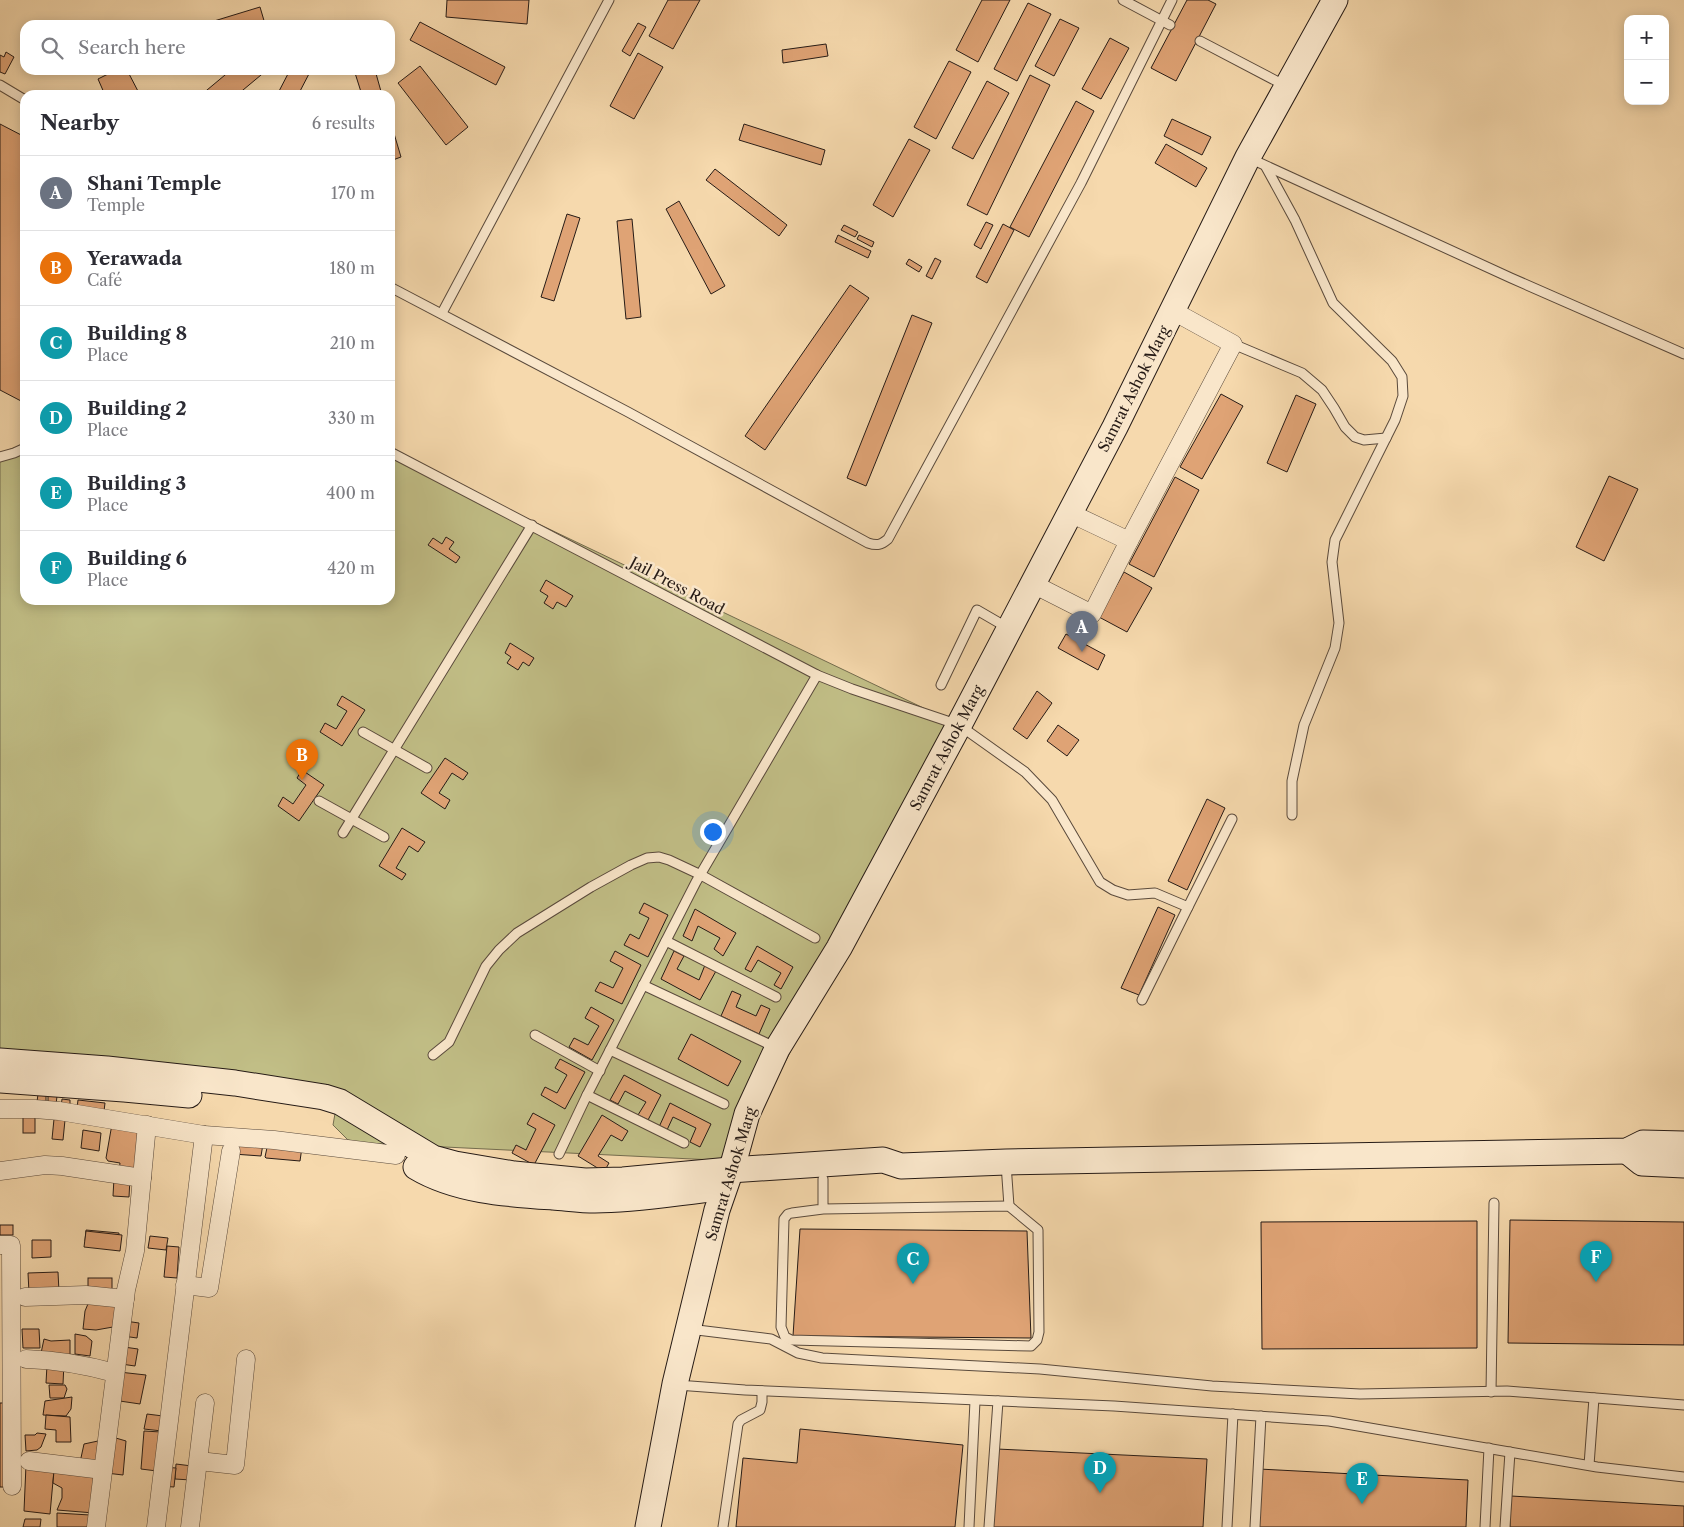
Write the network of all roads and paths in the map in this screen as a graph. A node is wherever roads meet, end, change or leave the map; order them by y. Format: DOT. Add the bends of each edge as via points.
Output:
graph roads {
  1 [pos="609,0"];
  2 [pos="1123,0"];
  3 [pos="1172,0"];
  4 [pos="1335,0"];
  5 [pos="1161,20"];
  6 [pos="1170,25"];
  7 [pos="1200,41"];
  8 [pos="0,85"];
  9 [pos="1288,87"];
  10 [pos="20,97"];
  11 [pos="1257,162"];
  12 [pos="395,290"];
  13 [pos="1173,311"];
  14 [pos="442,313"];
  15 [pos="1233,344"];
  16 [pos="1684,354"];
  17 [pos="1386,438"];
  18 [pos="20,450"];
  19 [pos="395,455"];
  20 [pos="0,456"];
  21 [pos="1070,513"];
  22 [pos="532,525"];
  23 [pos="1129,542"];
  24 [pos="1033,584"];
  25 [pos="1009,629"];
  26 [pos="817,675"];
  27 [pos="941,686"];
  28 [pos="959,725"];
  29 [pos="363,732"];
  30 [pos="394,749"];
  31 [pos="427,768"];
  32 [pos="319,801"];
  33 [pos="1292,815"];
  34 [pos="351,819"];
  35 [pos="1232,819"];
  36 [pos="343,832"];
  37 [pos="384,836"];
  38 [pos="700,875"];
  39 [pos="1188,907"];
  40 [pos="815,938"];
  41 [pos="666,942"];
  42 [pos="643,985"];
  43 [pos="776,998"];
  44 [pos="1142,1000"];
  45 [pos="535,1035"];
  46 [pos="778,1049"];
  47 [pos="610,1050"];
  48 [pos="433,1055"];
  49 [pos="0,1061"];
  50 [pos="600,1071"];
  51 [pos="0,1080"];
  52 [pos="587,1095"];
  53 [pos="724,1104"];
  54 [pos="0,1109"];
  55 [pos="147,1125"];
  56 [pos="204,1135"];
  57 [pos="684,1143"];
  58 [pos="1684,1144"];
  59 [pos="231,1151"];
  60 [pos="1627,1151"];
  61 [pos="559,1154"];
  62 [pos="396,1155"];
  63 [pos="1006,1162"];
  64 [pos="1684,1165"];
  65 [pos="901,1166"];
  66 [pos="0,1171"];
  67 [pos="142,1178"];
  68 [pos="728,1178"];
  69 [pos="823,1179"];
  70 [pos="1494,1204"];
  71 [pos="1009,1206"];
  72 [pos="823,1210"];
  73 [pos="0,1245"];
  74 [pos="185,1285"];
  75 [pos="25,1297"];
  76 [pos="124,1299"];
  77 [pos="688,1329"];
  78 [pos="26,1359"];
  79 [pos="246,1359"];
  80 [pos="115,1373"];
  81 [pos="675,1384"];
  82 [pos="762,1391"];
  83 [pos="1491,1392"];
  84 [pos="1594,1398"];
  85 [pos="975,1400"];
  86 [pos="998,1401"];
  87 [pos="205,1403"];
  88 [pos="1684,1405"];
  89 [pos="1233,1414"];
  90 [pos="1261,1416"];
  91 [pos="1489,1448"];
  92 [pos="1510,1452"];
  93 [pos="29,1461"];
  94 [pos="199,1462"];
  95 [pos="1589,1466"];
  96 [pos="103,1470"];
  97 [pos="1684,1477"];
  98 [pos="12,1486"];
  99 [pos="96,1527"];
  100 [pos="156,1527"];
  101 [pos="190,1527"];
  102 [pos="648,1527"];
  103 [pos="723,1527"];
  104 [pos="969,1527"];
  105 [pos="989,1527"];
  106 [pos="1227,1527"];
  107 [pos="1255,1527"];
  108 [pos="1484,1527"];
  109 [pos="1505,1527"];
  1 -- 14 [label="lane"];
  2 -- 5 [label="lane"];
  3 -- 5 [label="lane"];
  4 -- 9 [label="street, Samrat Ashok Marg"];
  5 -- 6 [label="lane"];
  5 -- 14 [label="lane" via="1081,183 883,544 868,543"];
  7 -- 9 [label="lane"];
  8 -- 10 [label="lane"];
  9 -- 11 [label="street, Samrat Ashok Marg"];
  11 -- 13 [label="street, Samrat Ashok Marg"];
  11 -- 16 [label="lane"];
  11 -- 17 [label="lane" via="1295,220 1333,303 1392,361 1402,378 1403,396"];
  12 -- 14 [label="lane"];
  13 -- 15 [label="street"];
  13 -- 21 [label="street, Samrat Ashok Marg"];
  15 -- 17 [label="lane" via="1302,373 1322,390 1355,437 1364,440"];
  15 -- 23 [label="street"];
  17 -- 33 [label="lane" via="1335,540 1332,562 1339,622 1335,648 1304,725 1292,781"];
  18 -- 20 [label="lane"];
  19 -- 22 [label="lane, Jail Press Road"];
  21 -- 23 [label="street"];
  21 -- 24 [label="street, Samrat Ashok Marg"];
  22 -- 26 [label="lane, Jail Press Road"];
  22 -- 30 [label="lane"];
  23 -- 24 [label="street" via="1092,614"];
  24 -- 25 [label="street, Samrat Ashok Marg"];
  25 -- 27 [label="lane" via="977,610"];
  25 -- 28 [label="street, Samrat Ashok Marg"];
  26 -- 28 [label="lane, Jail Press Road"];
  26 -- 38 [label="lane"];
  28 -- 39 [label="lane, Jail Press Road" via="1024,772 1052,800 1100,882 1128,895 1156,893"];
  28 -- 46 [label="street, Samrat Ashok Marg" via="839,948"];
  29 -- 30 [label="lane"];
  30 -- 31 [label="lane"];
  30 -- 34 [label="lane"];
  32 -- 34 [label="lane"];
  34 -- 36 [label="lane"];
  34 -- 37 [label="lane"];
  35 -- 39 [label="lane"];
  38 -- 40 [label="lane"];
  38 -- 41 [label="lane"];
  38 -- 48 [label="lane" via="669,860 647,858 517,933 486,966 449,1042"];
  39 -- 44 [label="lane"];
  41 -- 42 [label="lane"];
  41 -- 43 [label="lane"];
  42 -- 46 [label="lane"];
  42 -- 47 [label="lane"];
  45 -- 50 [label="lane"];
  46 -- 68 [label="street, Samrat Ashok Marg" via="747,1114"];
  47 -- 50 [label="lane"];
  47 -- 53 [label="lane"];
  49 -- 68 [label="street" via="106,1069 311,1094 340,1102 433,1158 514,1174 585,1181"];
  50 -- 52 [label="lane"];
  51 -- 62 [label="street" via="124,1088 309,1109 339,1119"];
  52 -- 57 [label="lane"];
  52 -- 61 [label="lane"];
  54 -- 55 [label="street" via="58,1111"];
  55 -- 56 [label="street"];
  55 -- 67 [label="street"];
  56 -- 62 [label="street"];
  56 -- 74 [label="street"];
  58 -- 60 [label="street" via="1642,1143"];
  59 -- 74 [label="street" via="209,1288"];
  60 -- 63 [label="street"];
  60 -- 64 [label="street" via="1642,1163"];
  62 -- 68 [label="street" via="424,1172 452,1182 520,1195 595,1200 646,1196"];
  63 -- 65 [label="street"];
  63 -- 71 [label="lane"];
  65 -- 68 [label="street" via="883,1160"];
  65 -- 69 [label="street" via="885,1177"];
  66 -- 67 [label="street" via="45,1165"];
  67 -- 76 [label="street" via="135,1251"];
  68 -- 69 [label="street"];
  68 -- 77 [label="street, Samrat Ashok Marg"];
  69 -- 72 [label="lane"];
  70 -- 83 [label="lane"];
  71 -- 72 [label="lane"];
  71 -- 72 [label="lane" via="1038,1230 1039,1332 1037,1340 1030,1346 791,1340 784,1337 781,1327 784,1219 792,1213"];
  73 -- 98 [label="street" via="11,1245"];
  74 -- 100 [label="street"];
  75 -- 76 [label="street" via="86,1295"];
  76 -- 80 [label="street"];
  77 -- 81 [label="street, Samrat Ashok Marg"];
  77 -- 83 [label="lane" via="771,1339 798,1353 822,1358 1040,1369 1212,1386 1360,1394"];
  78 -- 80 [label="street" via="86,1365"];
  79 -- 94 [label="street" via="235,1465"];
  80 -- 96 [label="street"];
  81 -- 82 [label="lane"];
  81 -- 102 [label="street, Samrat Ashok Marg"];
  82 -- 85 [label="lane"];
  82 -- 103 [label="lane" via="760,1410 738,1424"];
  83 -- 84 [label="lane"];
  84 -- 88 [label="lane"];
  84 -- 95 [label="lane"];
  85 -- 86 [label="lane"];
  85 -- 104 [label="lane"];
  86 -- 89 [label="lane"];
  86 -- 105 [label="lane"];
  87 -- 94 [label="street"];
  89 -- 90 [label="lane"];
  89 -- 106 [label="lane"];
  90 -- 91 [label="lane" via="1329,1421"];
  90 -- 107 [label="lane"];
  91 -- 92 [label="lane"];
  91 -- 108 [label="lane"];
  92 -- 95 [label="lane"];
  92 -- 109 [label="lane"];
  93 -- 96 [label="street"];
  94 -- 101 [label="street"];
  95 -- 97 [label="lane"];
  96 -- 99 [label="street"];
}
